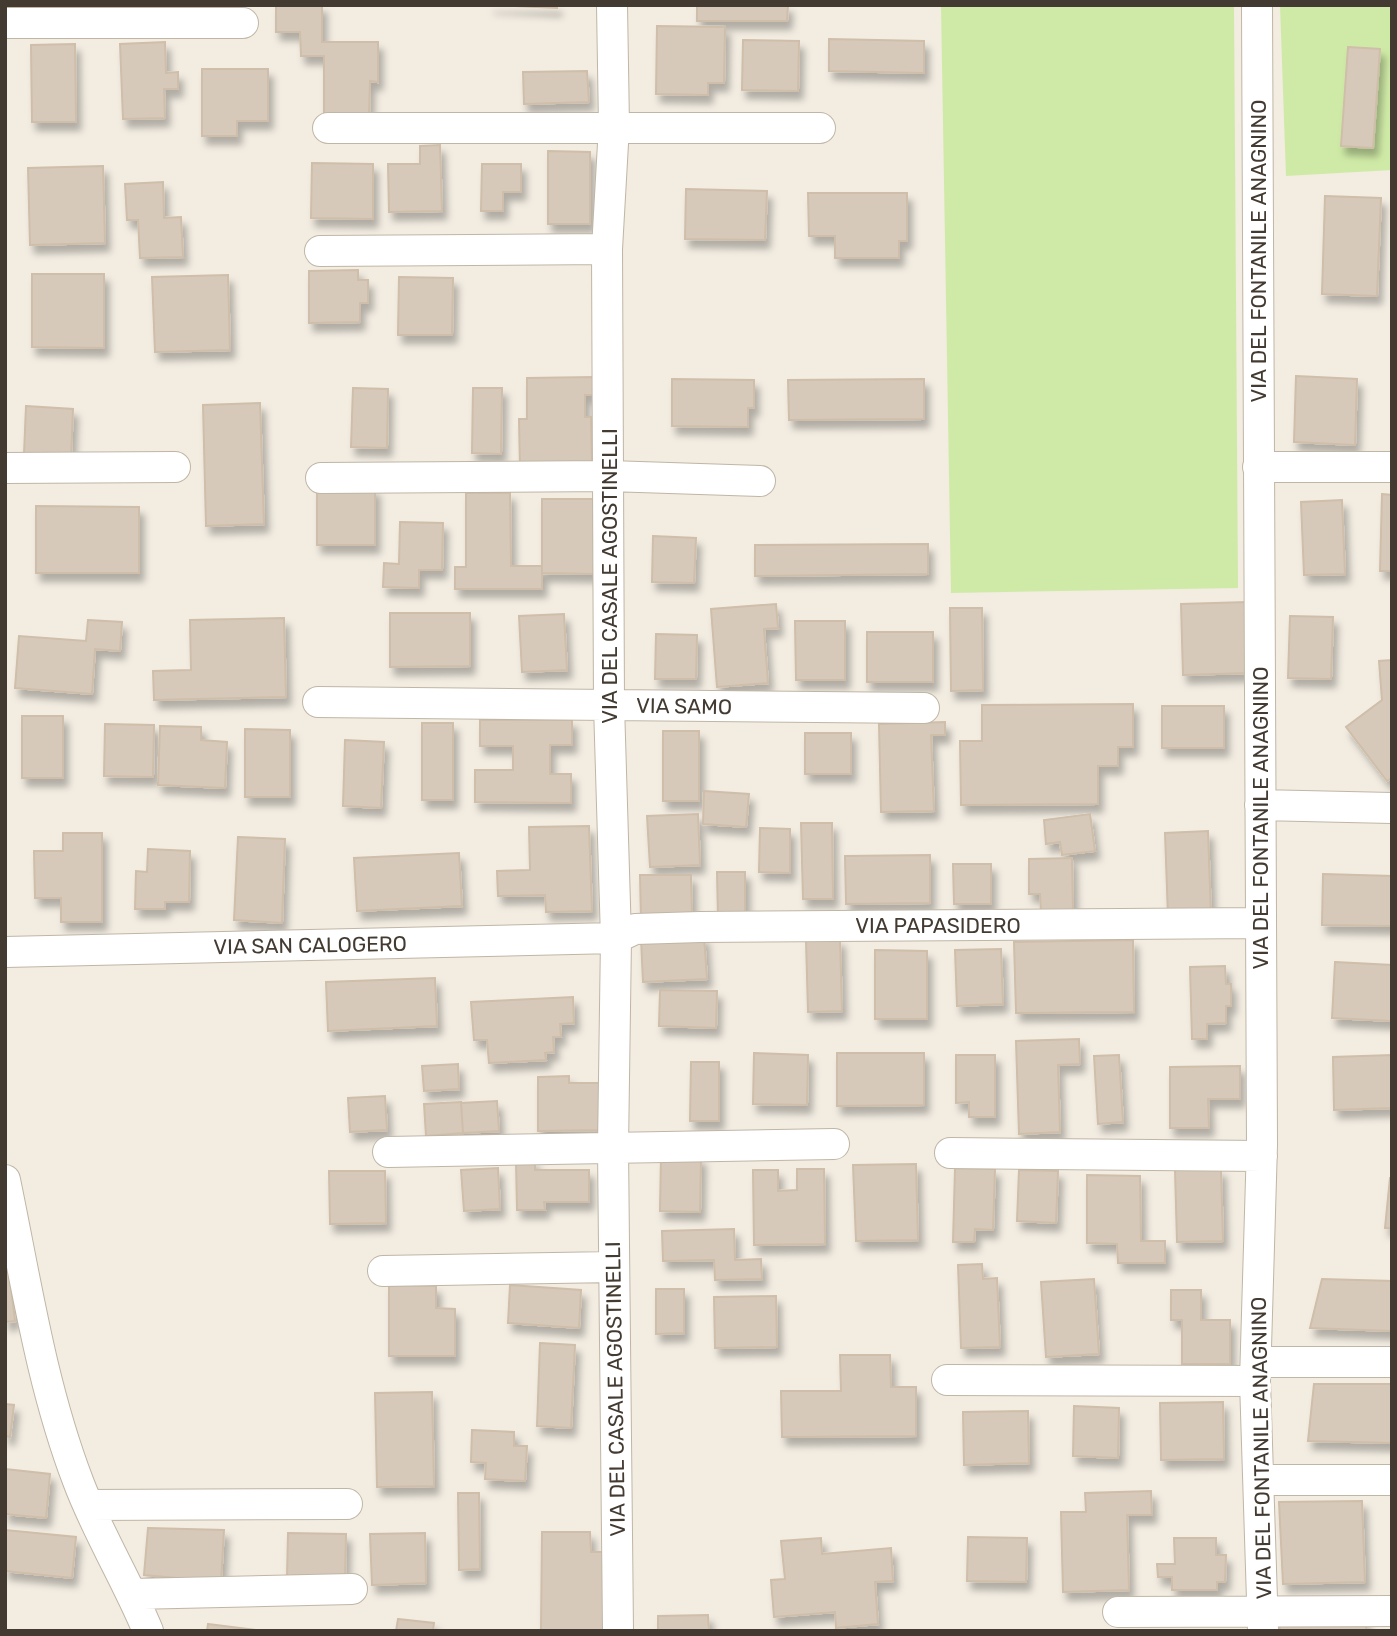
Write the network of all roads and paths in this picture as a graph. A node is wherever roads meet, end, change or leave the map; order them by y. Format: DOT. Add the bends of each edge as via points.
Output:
graph roads {
  1 [pos="612,5"];
  2 [pos="1257,5"];
  3 [pos="5,23"];
  4 [pos="243,23"];
  5 [pos="614,126"];
  6 [pos="328,128"];
  7 [pos="820,128"];
  8 [pos="607,249"];
  9 [pos="320,251"];
  10 [pos="175,467"];
  11 [pos="1258,467"];
  12 [pos="1392,467"];
  13 [pos="5,468"];
  14 [pos="609,476"];
  15 [pos="321,478"];
  16 [pos="760,481"];
  17 [pos="318,702"];
  18 [pos="610,705"];
  19 [pos="924,708"];
  20 [pos="1260,805"];
  21 [pos="1392,808"];
  22 [pos="1261,923"];
  23 [pos="616,938"];
  24 [pos="5,953"];
  25 [pos="834,1144"];
  26 [pos="612,1148"];
  27 [pos="388,1152"];
  28 [pos="950,1153"];
  29 [pos="1262,1156"];
  30 [pos="5,1180"];
  31 [pos="8,1210"];
  32 [pos="614,1267"];
  33 [pos="383,1271"];
  34 [pos="1392,1362"];
  35 [pos="1256,1371"];
  36 [pos="947,1380"];
  37 [pos="1259,1480"];
  38 [pos="1392,1480"];
  39 [pos="88,1504"];
  40 [pos="347,1504"];
  41 [pos="352,1589"];
  42 [pos="132,1594"];
  43 [pos="1392,1611"];
  44 [pos="1118,1612"];
  45 [pos="1263,1622"];
  46 [pos="148,1631"];
  47 [pos="618,1631"];
  1 -- 5 [label="street, VIA DEL CASALE AGOSTINELLI"];
  2 -- 11 [label="street, VIA DEL FONTANILE ANAGNINO"];
  3 -- 4 [label="street"];
  5 -- 6 [label="street"];
  5 -- 7 [label="street"];
  5 -- 8 [label="street, VIA DEL CASALE AGOSTINELLI"];
  8 -- 9 [label="street"];
  8 -- 14 [label="street, VIA DEL CASALE AGOSTINELLI"];
  10 -- 13 [label="street"];
  11 -- 12 [label="street"];
  11 -- 20 [label="street, VIA DEL FONTANILE ANAGNINO"];
  14 -- 15 [label="street"];
  14 -- 16 [label="street"];
  14 -- 18 [label="street, VIA DEL CASALE AGOSTINELLI"];
  17 -- 18 [label="street, VIA SAMO"];
  18 -- 19 [label="street, VIA SAMO"];
  18 -- 23 [label="street, VIA DEL CASALE AGOSTINELLI"];
  20 -- 21 [label="street"];
  20 -- 22 [label="street, VIA DEL FONTANILE ANAGNINO"];
  22 -- 23 [label="street, VIA PAPASIDERO" via="699,927 635,929"];
  22 -- 29 [label="street, VIA DEL FONTANILE ANAGNINO"];
  23 -- 24 [label="street, VIA SAN CALOGERO"];
  23 -- 26 [label="street, VIA DEL CASALE AGOSTINELLI"];
  25 -- 26 [label="street"];
  26 -- 27 [label="street"];
  26 -- 32 [label="street, VIA DEL CASALE AGOSTINELLI"];
  28 -- 29 [label="street"];
  29 -- 35 [label="street, VIA DEL FONTANILE ANAGNINO"];
  30 -- 31 [label="street"];
  31 -- 39 [label="street" via="65,1444"];
  32 -- 33 [label="street"];
  32 -- 47 [label="street, VIA DEL CASALE AGOSTINELLI"];
  34 -- 35 [label="street"];
  35 -- 36 [label="street"];
  35 -- 37 [label="street, VIA DEL FONTANILE ANAGNINO"];
  37 -- 38 [label="street"];
  37 -- 45 [label="street, VIA DEL FONTANILE ANAGNINO"];
  39 -- 40 [label="street"];
  39 -- 42 [label="street"];
  41 -- 42 [label="street"];
  42 -- 46 [label="street"];
  43 -- 45 [label="street"];
  44 -- 45 [label="street"];
}
